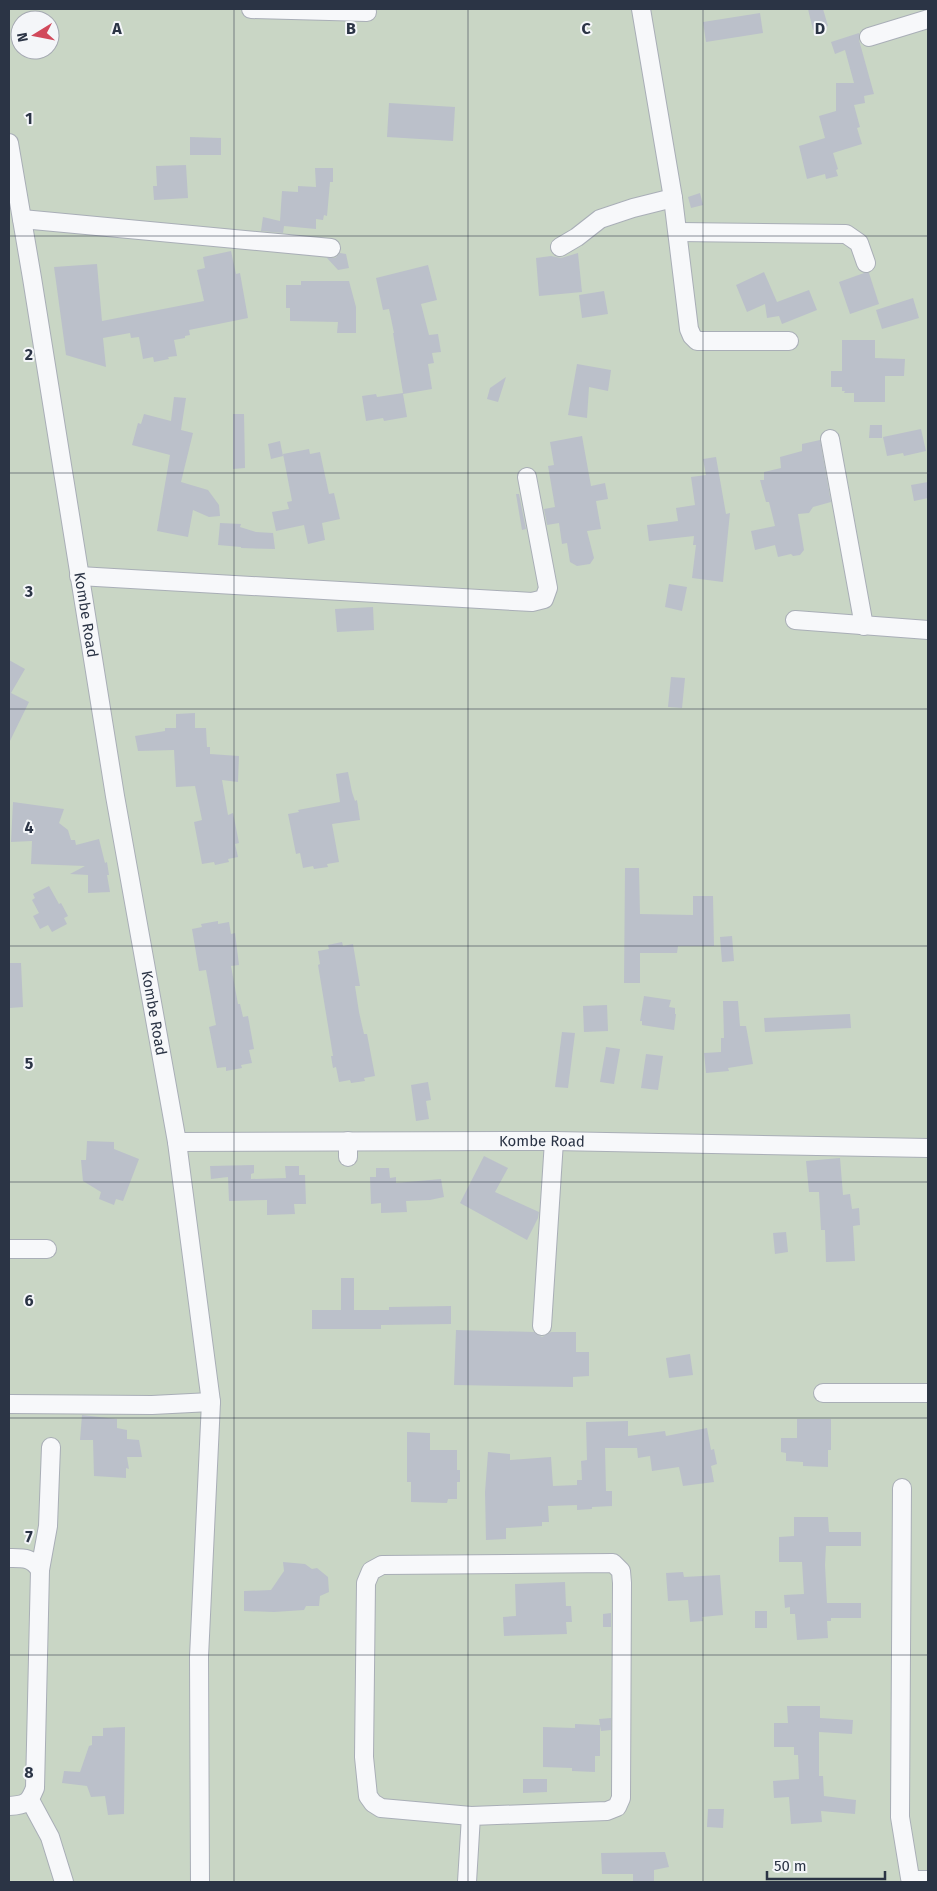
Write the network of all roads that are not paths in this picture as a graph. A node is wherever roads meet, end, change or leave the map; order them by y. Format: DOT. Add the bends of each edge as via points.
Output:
graph roads {
  1 [pos="251,9"];
  2 [pos="641,9"];
  3 [pos="367,12"];
  4 [pos="928,19"];
  5 [pos="869,37"];
  6 [pos="9,143"];
  7 [pos="673,198"];
  8 [pos="22,219"];
  9 [pos="678,232"];
  10 [pos="331,248"];
  11 [pos="560,248"];
  12 [pos="866,264"];
  13 [pos="788,341"];
  14 [pos="830,439"];
  15 [pos="527,477"];
  16 [pos="79,576"];
  17 [pos="795,620"];
  18 [pos="864,626"];
  19 [pos="928,630"];
  20 [pos="554,1141"];
  21 [pos="177,1142"];
  22 [pos="928,1148"];
  23 [pos="9,1249"];
  24 [pos="47,1249"];
  25 [pos="542,1326"];
  26 [pos="823,1393"];
  27 [pos="928,1393"];
  28 [pos="211,1402"];
  29 [pos="9,1404"];
  30 [pos="50,1447"];
  31 [pos="902,1488"];
  32 [pos="9,1558"];
  33 [pos="40,1570"];
  34 [pos="30,1800"];
  35 [pos="9,1806"];
  36 [pos="471,1816"];
  37 [pos="928,1880"];
  38 [pos="64,1882"];
  39 [pos="200,1882"];
  40 [pos="467,1882"];
  1 -- 3 [label="street"];
  2 -- 7 [label="street"];
  4 -- 5 [label="street"];
  6 -- 8 [label="street, Kombe Road"];
  7 -- 9 [label="street"];
  7 -- 11 [label="street" via="600,219"];
  8 -- 10 [label="street"];
  8 -- 16 [label="street, Kombe Road"];
  9 -- 12 [label="street" via="846,234 859,243"];
  9 -- 13 [label="street" via="689,329 697,341"];
  14 -- 18 [label="street"];
  15 -- 16 [label="street" via="548,588 544,599 532,602"];
  16 -- 21 [label="street, Kombe Road"];
  17 -- 18 [label="street"];
  18 -- 19 [label="street"];
  20 -- 21 [label="street, Kombe Road" via="348,1149"];
  20 -- 22 [label="street, Kombe Road"];
  20 -- 25 [label="street"];
  21 -- 28 [label="street"];
  23 -- 24 [label="street"];
  26 -- 27 [label="street"];
  28 -- 29 [label="street"];
  28 -- 39 [label="street" via="199,1657"];
  30 -- 33 [label="street" via="48,1526"];
  31 -- 37 [label="street" via="900,1817 910,1878"];
  32 -- 33 [label="street" via="24,1558 36,1563"];
  33 -- 34 [label="street" via="35,1788"];
  34 -- 35 [label="street" via="21,1806"];
  34 -- 38 [label="street" via="50,1837"];
  36 -- 36 [label="street" via="381,1808 368,1796 364,1757 366,1583 371,1572 382,1565 613,1563 621,1571 622,1583 621,1798 617,1807 606,1811"];
  36 -- 40 [label="street"];
}
